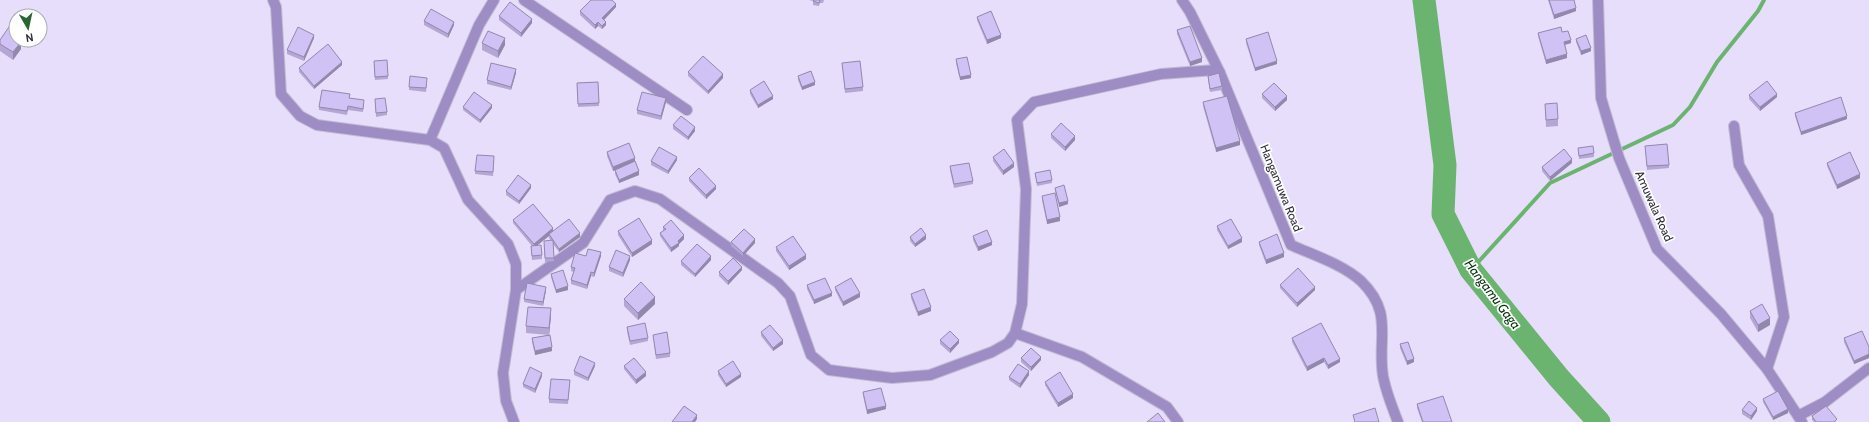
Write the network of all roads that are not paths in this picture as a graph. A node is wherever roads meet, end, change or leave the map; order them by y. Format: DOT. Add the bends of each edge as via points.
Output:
graph roads {
  1 [pos="273,0"];
  2 [pos="494,0"];
  3 [pos="524,0"];
  4 [pos="1182,0"];
  5 [pos="1598,0"];
  6 [pos="1220,73"];
  7 [pos="687,110"];
  8 [pos="1734,126"];
  9 [pos="430,140"];
  10 [pos="516,290"];
  11 [pos="1015,333"];
  12 [pos="1869,368"];
  13 [pos="1766,369"];
  14 [pos="1800,419"];
  15 [pos="514,422"];
  16 [pos="1178,422"];
  17 [pos="1398,422"];
  1 -- 9 [label="street" via="276,6 281,94 300,116 316,125"];
  2 -- 9 [label="street" via="479,25"];
  3 -- 7 [label="street"];
  4 -- 6 [label="street, Hangamuwa Road"];
  5 -- 13 [label="street, Amuwala Road" via="1601,98 1619,158 1657,249 1721,314"];
  6 -- 11 [label="street" via="1215,70 1161,74 1034,102 1017,120 1026,189 1022,304"];
  6 -- 17 [label="street, Hangamuwa Road" via="1291,245 1340,267 1361,281 1376,301 1383,321 1383,374"];
  8 -- 13 [label="street" via="1739,165 1768,216 1784,317"];
  9 -- 10 [label="street" via="444,148 468,200 508,244 516,264"];
  10 -- 11 [label="street" via="583,243 610,200 634,191 660,199 778,284 790,296 812,355 829,370 892,378 930,374 992,352 1008,343"];
  10 -- 15 [label="street" via="503,373 506,401"];
  11 -- 16 [label="street" via="1082,357 1167,407"];
  12 -- 14 [label="street"];
  13 -- 14 [label="street, Amuwala Road"];
}
